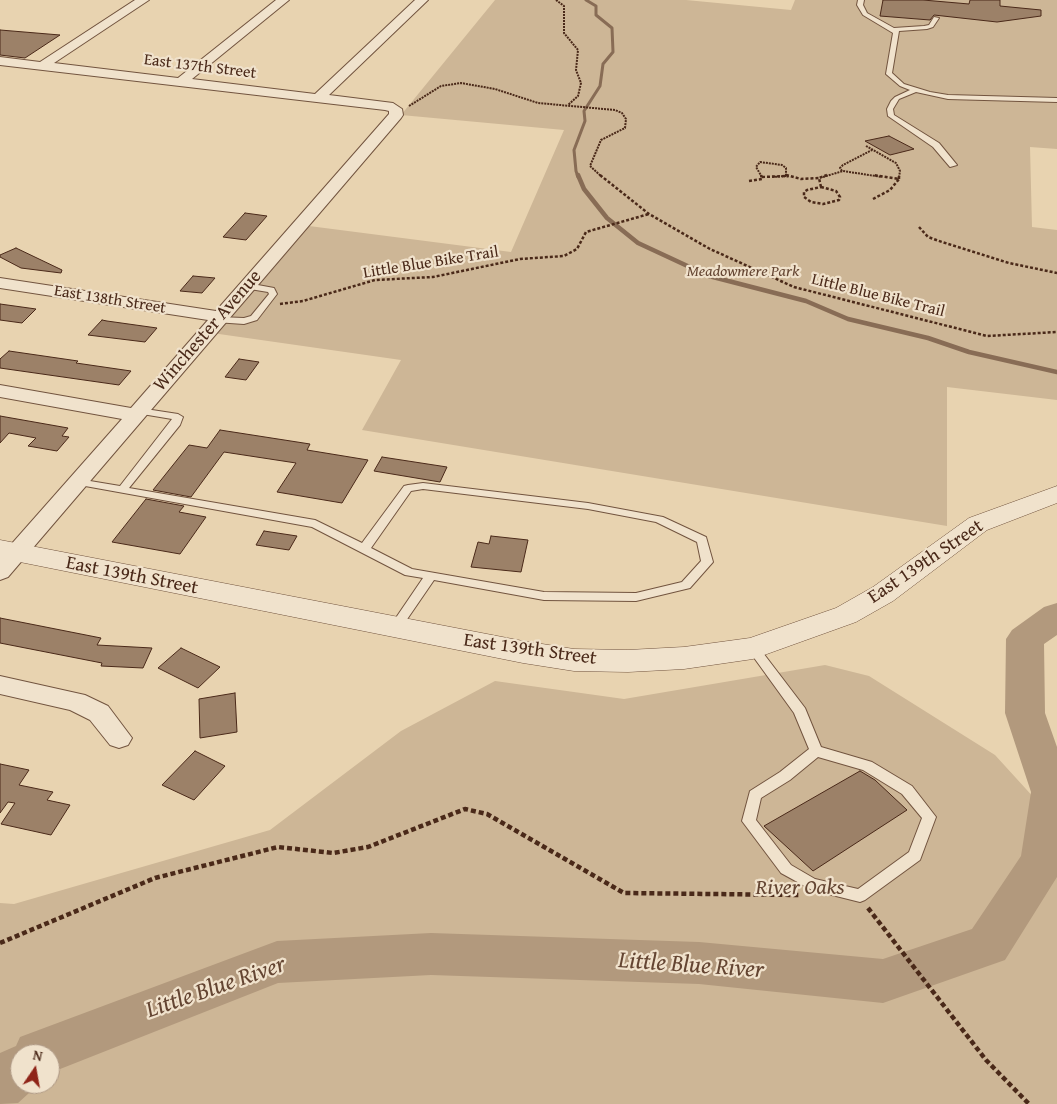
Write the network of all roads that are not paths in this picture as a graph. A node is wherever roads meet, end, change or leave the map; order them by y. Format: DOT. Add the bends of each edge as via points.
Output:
graph roads {
  1 [pos="143,0"];
  2 [pos="283,0"];
  3 [pos="422,0"];
  4 [pos="861,0"];
  5 [pos="936,18"];
  6 [pos="891,30"];
  7 [pos="0,61"];
  8 [pos="42,66"];
  9 [pos="179,83"];
  10 [pos="915,90"];
  11 [pos="318,98"];
  12 [pos="1057,100"];
  13 [pos="395,109"];
  14 [pos="953,165"];
  15 [pos="0,283"];
  16 [pos="247,286"];
  17 [pos="219,319"];
  18 [pos="0,391"];
  19 [pos="137,413"];
  20 [pos="78,482"];
  21 [pos="122,490"];
  22 [pos="1057,494"];
  23 [pos="364,549"];
  24 [pos="6,558"];
  25 [pos="431,576"];
  26 [pos="395,628"];
  27 [pos="754,648"];
  28 [pos="0,685"];
  29 [pos="119,738"];
  30 [pos="816,751"];
  1 -- 8 [label="street"];
  2 -- 9 [label="street"];
  3 -- 11 [label="street"];
  4 -- 6 [label="lane" via="865,14"];
  5 -- 6 [label="lane" via="931,26 924,28"];
  6 -- 10 [label="lane" via="896,32 890,74 902,85"];
  7 -- 8 [label="street, East 137th Street"];
  8 -- 9 [label="street, East 137th Street"];
  9 -- 11 [label="street, East 137th Street"];
  10 -- 12 [label="lane" via="948,97"];
  10 -- 14 [label="lane" via="893,102 891,116 936,145"];
  11 -- 13 [label="street, East 137th Street"];
  13 -- 16 [label="street, Winchester Avenue" via="396,115"];
  15 -- 17 [label="street, East 138th Street"];
  16 -- 17 [label="street, Winchester Avenue"];
  16 -- 17 [label="lane" via="271,290 273,294 254,318 244,321"];
  17 -- 19 [label="street, Winchester Avenue"];
  18 -- 19 [label="street"];
  19 -- 20 [label="street, Winchester Avenue"];
  19 -- 21 [label="lane" via="178,417"];
  20 -- 21 [label="lane"];
  20 -- 24 [label="street, Winchester Avenue"];
  21 -- 23 [label="lane" via="315,524"];
  22 -- 27 [label="street, East 139th Street" via="978,524 883,594 846,616"];
  23 -- 25 [label="lane" via="409,572"];
  23 -- 25 [label="lane" via="408,488 423,486 588,506 659,519 702,540 707,562 686,585 636,597 544,596"];
  24 -- 26 [label="street, East 139th Street"];
  25 -- 26 [label="lane"];
  26 -- 27 [label="street, East 139th Street" via="574,660 684,658"];
  27 -- 30 [label="lane" via="800,711"];
  28 -- 29 [label="street" via="76,702 99,713"];
  30 -- 30 [label="lane" via="755,796 749,821 786,869 812,884 860,896 915,856 929,817 907,790 868,766"];
}
